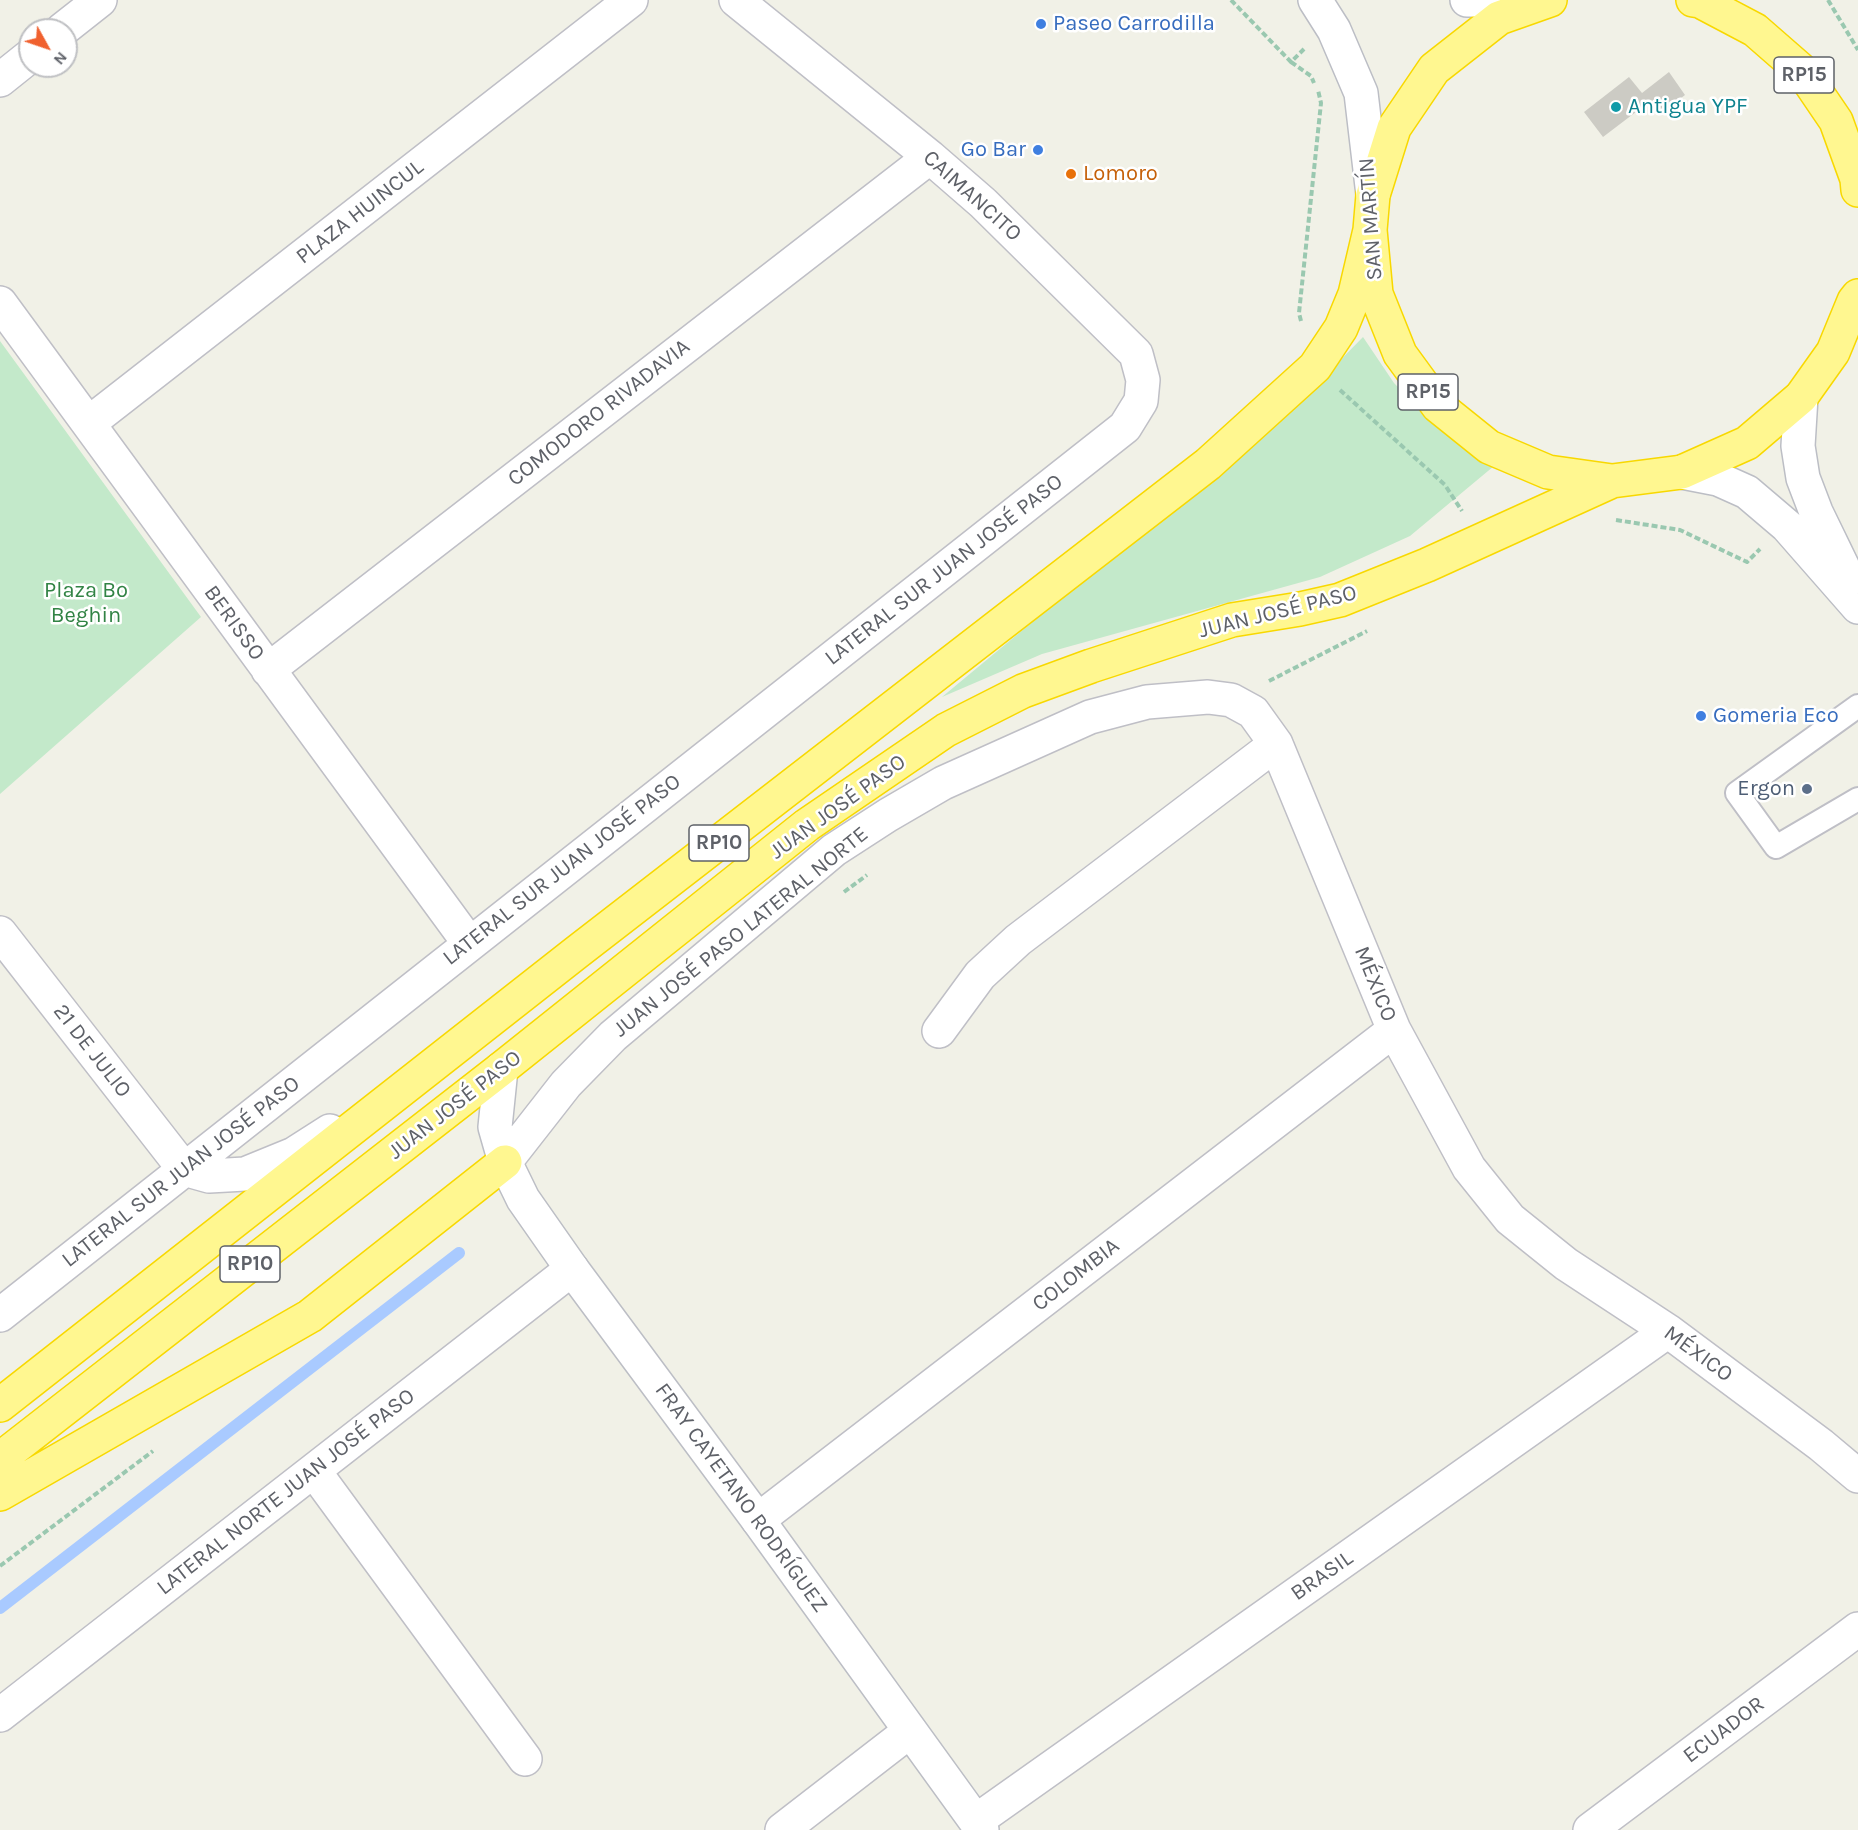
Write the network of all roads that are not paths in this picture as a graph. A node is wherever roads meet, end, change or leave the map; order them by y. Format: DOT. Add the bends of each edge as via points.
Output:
graph roads {
  1 [pos="100,0"];
  2 [pos="631,0"];
  3 [pos="736,0"];
  4 [pos="1315,0"];
  5 [pos="1467,0"];
  6 [pos="1491,0"];
  7 [pos="1550,0"];
  8 [pos="1705,0"];
  9 [pos="77,18"];
  10 [pos="18,66"];
  11 [pos="0,80"];
  12 [pos="930,157"];
  13 [pos="1858,190"];
  14 [pos="1373,195"];
  15 [pos="1370,230"];
  16 [pos="1857,289"];
  17 [pos="0,303"];
  18 [pos="1801,397"];
  19 [pos="89,423"];
  20 [pos="1125,427"];
  21 [pos="1682,472"];
  22 [pos="1612,481"];
  23 [pos="1858,598"];
  24 [pos="1858,607"];
  25 [pos="268,670"];
  26 [pos="1858,706"];
  27 [pos="1276,744"];
  28 [pos="1858,799"];
  29 [pos="0,933"];
  30 [pos="469,943"];
  31 [pos="1394,1030"];
  32 [pos="939,1031"];
  33 [pos="501,1069"];
  34 [pos="423,1072"];
  35 [pos="506,1162"];
  36 [pos="184,1169"];
  37 [pos="572,1269"];
  38 [pos="0,1315"];
  39 [pos="1668,1330"];
  40 [pos="0,1405"];
  41 [pos="0,1459"];
  42 [pos="314,1471"];
  43 [pos="1858,1476"];
  44 [pos="0,1494"];
  45 [pos="758,1520"];
  46 [pos="1858,1629"];
  47 [pos="0,1715"];
  48 [pos="910,1731"];
  49 [pos="525,1759"];
  50 [pos="979,1826"];
  51 [pos="782,1830"];
  52 [pos="1590,1830"];
  1 -- 9 [label="street"];
  2 -- 19 [label="street, PLAZA HUINCUL"];
  3 -- 12 [label="street, CAIMANCITO"];
  4 -- 14 [label="street, SAN MARTÍN / RP15" via="1334,30 1361,93"];
  5 -- 6 [label="street"];
  7 -- 14 [label="highway, RP15" via="1499,18 1434,69 1394,128"];
  8 -- 13 [label="highway, RP15" via="1755,30 1802,71 1836,121"];
  10 -- 11 [label="street"];
  12 -- 20 [label="street, CAIMANCITO" via="983,203 1136,354 1143,380 1141,401"];
  12 -- 25 [label="street, COMODORO RIVADAVIA"];
  14 -- 15 [label="highway, SAN MARTÍN / RP15"];
  15 -- 22 [label="highway, SAN MARTÍN / RP15" via="1376,294 1400,354 1438,406 1489,447 1548,472"];
  15 -- 34 [label="highway, JUAN JOSÉ PASO / RP10" via="1355,294 1341,328 1315,367 1208,464"];
  16 -- 18 [label="highway, RP15" via="1833,352"];
  17 -- 19 [label="street, BERISSO"];
  18 -- 21 [label="highway, RP15" via="1747,443"];
  18 -- 23 [label="street" via="1798,446 1803,478"];
  19 -- 25 [label="street, BERISSO"];
  20 -- 30 [label="street, LATERAL SUR JUAN JOSÉ PASO"];
  21 -- 22 [label="highway, SAN MARTÍN / RP15"];
  21 -- 24 [label="street, SAN MARTÍN / RP15" via="1718,479 1747,492 1786,526"];
  22 -- 33 [label="highway, JUAN JOSÉ PASO / RP10" via="1428,565 1340,600 1232,620 1091,666 1023,691 946,730 807,825"];
  25 -- 30 [label="street, BERISSO"];
  26 -- 28 [label="lane" via="1737,793 1776,847"];
  27 -- 31 [label="street, MÉXICO"];
  27 -- 32 [label="street" via="1018,940 980,975"];
  27 -- 35 [label="street, JUAN JOSÉ PASO LATERAL NORTE" via="1252,712 1231,700 1208,697 1148,702 1090,717 943,783 834,850 613,1036 566,1083"];
  29 -- 36 [label="street, 21 DE JULIO"];
  30 -- 36 [label="street, LATERAL SUR JUAN JOSÉ PASO"];
  31 -- 39 [label="street, MÉXICO" via="1469,1168 1510,1219 1566,1264"];
  31 -- 45 [label="street, COLOMBIA"];
  33 -- 35 [label="street, FRAY CAYETANO RODRÍGUEZ" via="495,1127"];
  33 -- 41 [label="highway, JUAN JOSÉ PASO / RP10"];
  34 -- 36 [label="street" via="294,1154 246,1174 209,1176"];
  34 -- 40 [label="highway, JUAN JOSÉ PASO / RP10"];
  35 -- 37 [label="street, FRAY CAYETANO RODRÍGUEZ" via="523,1198"];
  35 -- 44 [label="highway" via="310,1316"];
  36 -- 38 [label="street, LATERAL SUR JUAN JOSÉ PASO"];
  37 -- 42 [label="street, LATERAL NORTE JUAN JOSÉ PASO"];
  37 -- 45 [label="street, FRAY CAYETANO RODRÍGUEZ"];
  39 -- 43 [label="street, MÉXICO"];
  39 -- 50 [label="street, BRASIL"];
  42 -- 47 [label="street, LATERAL NORTE JUAN JOSÉ PASO"];
  42 -- 49 [label="street"];
  45 -- 48 [label="street, FRAY CAYETANO RODRÍGUEZ"];
  46 -- 52 [label="street, ECUADOR"];
  48 -- 50 [label="street, FRAY CAYETANO RODRÍGUEZ"];
  48 -- 51 [label="street"];
}
